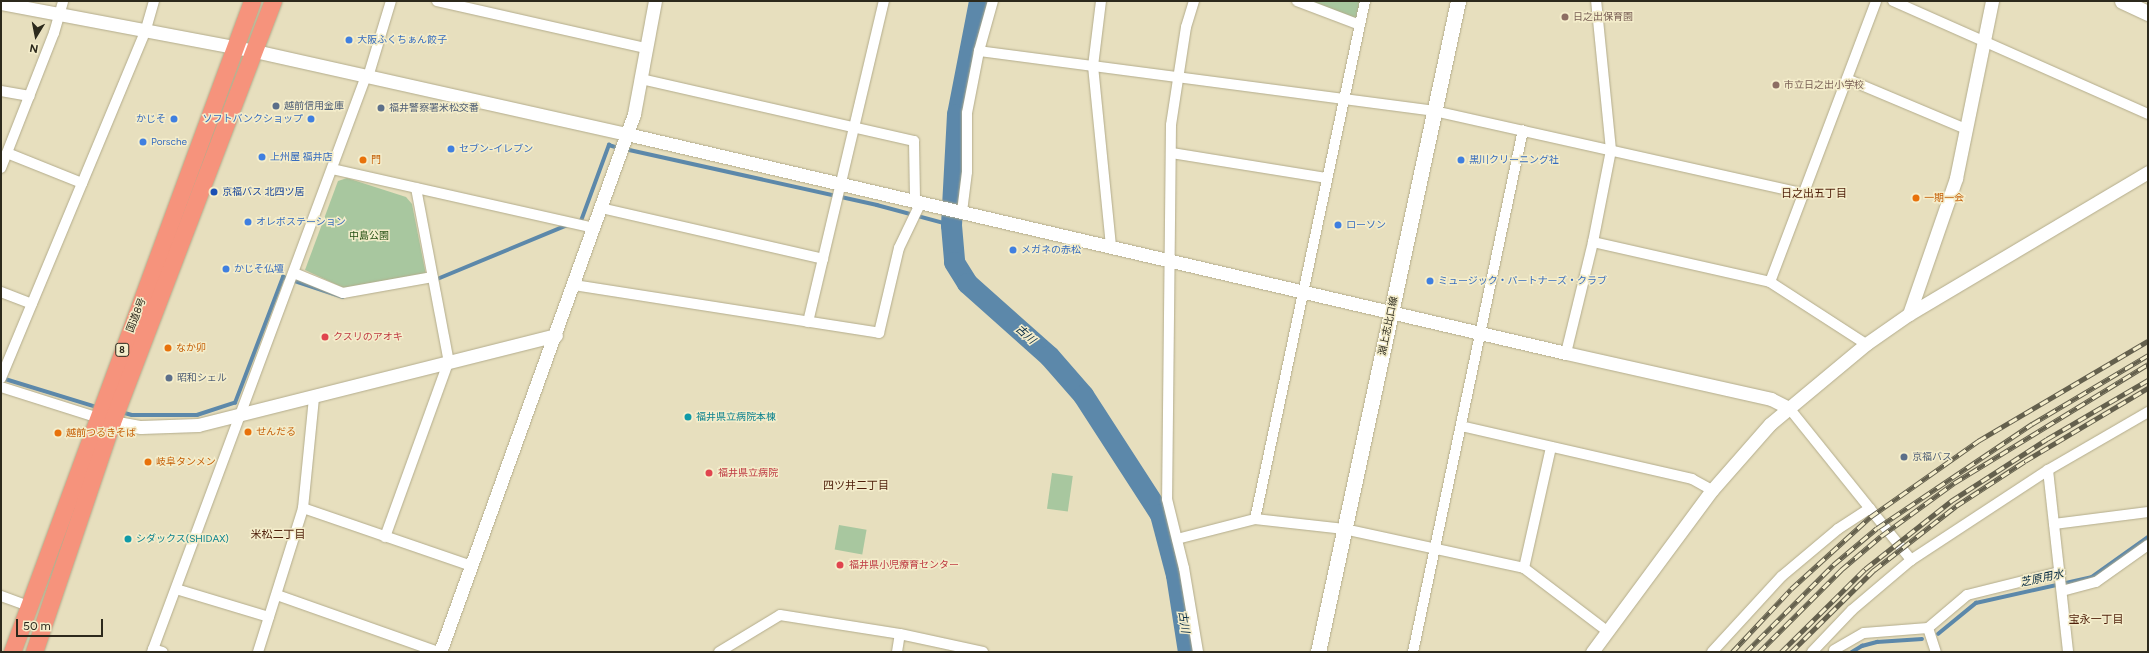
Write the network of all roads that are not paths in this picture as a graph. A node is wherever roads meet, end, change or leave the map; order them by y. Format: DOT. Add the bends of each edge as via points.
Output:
graph roads {
  1 [pos="154,1"];
  2 [pos="252,1"];
  3 [pos="273,1"];
  4 [pos="391,1"];
  5 [pos="436,1"];
  6 [pos="655,1"];
  7 [pos="884,1"];
  8 [pos="993,1"];
  9 [pos="1101,1"];
  10 [pos="1194,1"];
  11 [pos="1296,1"];
  12 [pos="1365,1"];
  13 [pos="1458,1"];
  14 [pos="1596,1"];
  15 [pos="1876,1"];
  16 [pos="1894,1"];
  17 [pos="1992,1"];
  18 [pos="2122,1"];
  19 [pos="1,3"];
  20 [pos="62,7"];
  21 [pos="2147,9"];
  22 [pos="1360,25"];
  23 [pos="146,29"];
  24 [pos="1984,39"];
  25 [pos="234,48"];
  26 [pos="646,48"];
  27 [pos="979,51"];
  28 [pos="255,52"];
  29 [pos="1093,66"];
  30 [pos="367,76"];
  31 [pos="1177,77"];
  32 [pos="640,79"];
  33 [pos="1847,79"];
  34 [pos="1,91"];
  35 [pos="30,96"];
  36 [pos="1344,99"];
  37 [pos="1434,111"];
  38 [pos="2148,114"];
  39 [pos="854,128"];
  40 [pos="1966,129"];
  41 [pos="1523,130"];
  42 [pos="627,134"];
  43 [pos="1611,150"];
  44 [pos="7,152"];
  45 [pos="1172,153"];
  46 [pos="1,168"];
  47 [pos="332,169"];
  48 [pos="2148,172"];
  49 [pos="1327,178"];
  50 [pos="82,183"];
  51 [pos="840,184"];
  52 [pos="416,188"];
  53 [pos="1805,194"];
  54 [pos="918,202"];
  55 [pos="601,208"];
  56 [pos="962,212"];
  57 [pos="594,228"];
  58 [pos="1593,242"];
  59 [pos="1111,247"];
  60 [pos="823,259"];
  61 [pos="1172,261"];
  62 [pos="294,273"];
  63 [pos="433,277"];
  64 [pos="1770,282"];
  65 [pos="574,285"];
  66 [pos="1303,291"];
  67 [pos="1,292"];
  68 [pos="32,304"];
  69 [pos="1391,312"];
  70 [pos="1909,314"];
  71 [pos="808,322"];
  72 [pos="1480,333"];
  73 [pos="556,335"];
  74 [pos="1866,344"];
  75 [pos="1566,353"];
  76 [pos="448,362"];
  77 [pos="1,378"];
  78 [pos="1,387"];
  79 [pos="314,397"];
  80 [pos="1789,408"];
  81 [pos="2148,412"];
  82 [pos="241,414"];
  83 [pos="104,420"];
  84 [pos="1461,426"];
  85 [pos="1551,447"];
  86 [pos="2048,470"];
  87 [pos="1712,490"];
  88 [pos="303,508"];
  89 [pos="1870,508"];
  90 [pos="2148,512"];
  91 [pos="1254,519"];
  92 [pos="2054,524"];
  93 [pos="1344,529"];
  94 [pos="385,537"];
  95 [pos="1177,539"];
  96 [pos="2148,545"];
  97 [pos="1435,549"];
  98 [pos="1911,560"];
  99 [pos="471,566"];
  100 [pos="1524,568"];
  101 [pos="2060,572"];
  102 [pos="176,589"];
  103 [pos="2062,591"];
  104 [pos="277,595"];
  105 [pos="1,596"];
  106 [pos="28,606"];
  107 [pos="269,617"];
  108 [pos="1928,628"];
  109 [pos="1607,631"];
  110 [pos="900,634"];
  111 [pos="1825,636"];
  112 [pos="36,651"];
  113 [pos="152,651"];
  114 [pos="1834,651"];
  115 [pos="12,652"];
  116 [pos="164,652"];
  117 [pos="258,652"];
  118 [pos="439,652"];
  119 [pos="719,652"];
  120 [pos="897,652"];
  121 [pos="983,652"];
  122 [pos="1198,652"];
  123 [pos="1318,652"];
  124 [pos="1413,652"];
  125 [pos="1592,652"];
  126 [pos="1712,652"];
  127 [pos="1812,652"];
  128 [pos="1936,652"];
  129 [pos="2068,652"];
  1 -- 23 [label="street"];
  2 -- 25 [label="highway, 国道8号 / 8"];
  3 -- 28 [label="highway, 国道8号 / 8"];
  4 -- 30 [label="street"];
  5 -- 26 [label="street"];
  6 -- 26 [label="street"];
  7 -- 39 [label="street"];
  8 -- 27 [label="street"];
  9 -- 29 [label="street"];
  10 -- 31 [label="street"];
  11 -- 22 [label="street"];
  12 -- 22 [label="street"];
  13 -- 37 [label="main road, 淵上志比口線"];
  14 -- 43 [label="street"];
  15 -- 33 [label="street"];
  16 -- 24 [label="street"];
  17 -- 24 [label="street"];
  18 -- 21 [label="main road"];
  19 -- 20 [label="street"];
  20 -- 23 [label="street"];
  20 -- 35 [label="street"];
  22 -- 36 [label="street"];
  23 -- 25 [label="street"];
  23 -- 50 [label="street"];
  24 -- 38 [label="street"];
  24 -- 40 [label="street"];
  25 -- 28 [label="street"];
  25 -- 83 [label="highway, 国道8号 / 8"];
  26 -- 32 [label="street"];
  27 -- 29 [label="street"];
  27 -- 56 [label="street" via="968,113 967,172"];
  28 -- 30 [label="street"];
  28 -- 83 [label="highway, 国道8号 / 8"];
  29 -- 31 [label="street"];
  29 -- 59 [label="street"];
  30 -- 42 [label="street"];
  30 -- 47 [label="street"];
  31 -- 36 [label="street"];
  31 -- 45 [label="street" via="1171,125"];
  32 -- 39 [label="street"];
  32 -- 42 [label="street" via="634,114"];
  33 -- 40 [label="street"];
  33 -- 53 [label="street"];
  34 -- 35 [label="street"];
  35 -- 44 [label="street"];
  36 -- 37 [label="street"];
  36 -- 49 [label="street"];
  37 -- 41 [label="street"];
  37 -- 69 [label="main road, 淵上志比口線"];
  39 -- 51 [label="street"];
  39 -- 54 [label="street" via="914,141"];
  40 -- 70 [label="street" via="1956,178"];
  41 -- 43 [label="street"];
  41 -- 72 [label="street"];
  42 -- 51 [label="street"];
  42 -- 55 [label="street"];
  43 -- 53 [label="street"];
  43 -- 58 [label="street"];
  44 -- 46 [label="street"];
  44 -- 50 [label="street"];
  45 -- 49 [label="street"];
  45 -- 61 [label="street"];
  47 -- 52 [label="street"];
  47 -- 62 [label="street"];
  48 -- 70 [label="street"];
  49 -- 66 [label="street"];
  50 -- 68 [label="street"];
  51 -- 54 [label="street"];
  51 -- 60 [label="street"];
  52 -- 57 [label="street"];
  52 -- 63 [label="street"];
  53 -- 64 [label="street"];
  54 -- 56 [label="street"];
  54 -- 71 [label="street" via="899,248 879,333"];
  55 -- 57 [label="street"];
  55 -- 60 [label="street"];
  56 -- 59 [label="street"];
  57 -- 65 [label="street"];
  58 -- 64 [label="street"];
  58 -- 75 [label="street"];
  59 -- 61 [label="street"];
  60 -- 71 [label="street"];
  61 -- 66 [label="street"];
  61 -- 95 [label="street" via="1167,499"];
  62 -- 63 [label="street" via="343,293"];
  62 -- 82 [label="street"];
  63 -- 76 [label="street"];
  64 -- 74 [label="street"];
  65 -- 71 [label="street"];
  65 -- 73 [label="street"];
  66 -- 69 [label="street"];
  66 -- 91 [label="street"];
  67 -- 68 [label="street"];
  68 -- 77 [label="street"];
  69 -- 72 [label="street"];
  69 -- 93 [label="main road, 淵上志比口線"];
  70 -- 74 [label="street"];
  72 -- 75 [label="street"];
  72 -- 84 [label="street"];
  73 -- 76 [label="street"];
  73 -- 99 [label="street"];
  74 -- 80 [label="street"];
  75 -- 80 [label="street" via="1770,399"];
  76 -- 79 [label="street"];
  76 -- 94 [label="street"];
  78 -- 83 [label="street"];
  79 -- 82 [label="street"];
  79 -- 88 [label="street"];
  80 -- 87 [label="street" via="1770,424"];
  80 -- 89 [label="street"];
  81 -- 86 [label="street"];
  82 -- 83 [label="street" via="198,425 141,427"];
  82 -- 102 [label="street"];
  83 -- 106 [label="highway, 国道8号 / 8"];
  83 -- 112 [label="highway, 国道8号 / 8"];
  84 -- 85 [label="street"];
  84 -- 97 [label="street"];
  85 -- 87 [label="street" via="1692,479"];
  85 -- 100 [label="street"];
  86 -- 92 [label="street"];
  86 -- 98 [label="street"];
  87 -- 109 [label="street"];
  88 -- 94 [label="street"];
  88 -- 104 [label="street"];
  89 -- 98 [label="street"];
  89 -- 126 [label="street" via="1832,534 1782,576"];
  90 -- 92 [label="street"];
  91 -- 93 [label="street"];
  91 -- 95 [label="street"];
  92 -- 101 [label="street"];
  93 -- 97 [label="street"];
  93 -- 123 [label="main road, 淵上志比口線"];
  94 -- 99 [label="street"];
  95 -- 122 [label="street"];
  96 -- 103 [label="street" via="2096,582"];
  97 -- 100 [label="street"];
  97 -- 124 [label="street"];
  98 -- 111 [label="street" via="1875,589"];
  99 -- 118 [label="street"];
  100 -- 109 [label="street"];
  101 -- 103 [label="street"];
  101 -- 108 [label="street" via="1967,595"];
  102 -- 107 [label="street"];
  102 -- 113 [label="street"];
  103 -- 129 [label="street"];
  104 -- 107 [label="street"];
  104 -- 118 [label="street"];
  105 -- 106 [label="street"];
  106 -- 115 [label="highway, 国道8号 / 8"];
  107 -- 117 [label="street"];
  108 -- 114 [label="street" via="1864,633"];
  108 -- 128 [label="street"];
  109 -- 125 [label="street"];
  110 -- 119 [label="street" via="780,615"];
  110 -- 120 [label="street"];
  110 -- 121 [label="street"];
  111 -- 114 [label="street"];
  111 -- 127 [label="street"];
  113 -- 116 [label="street"];
}
